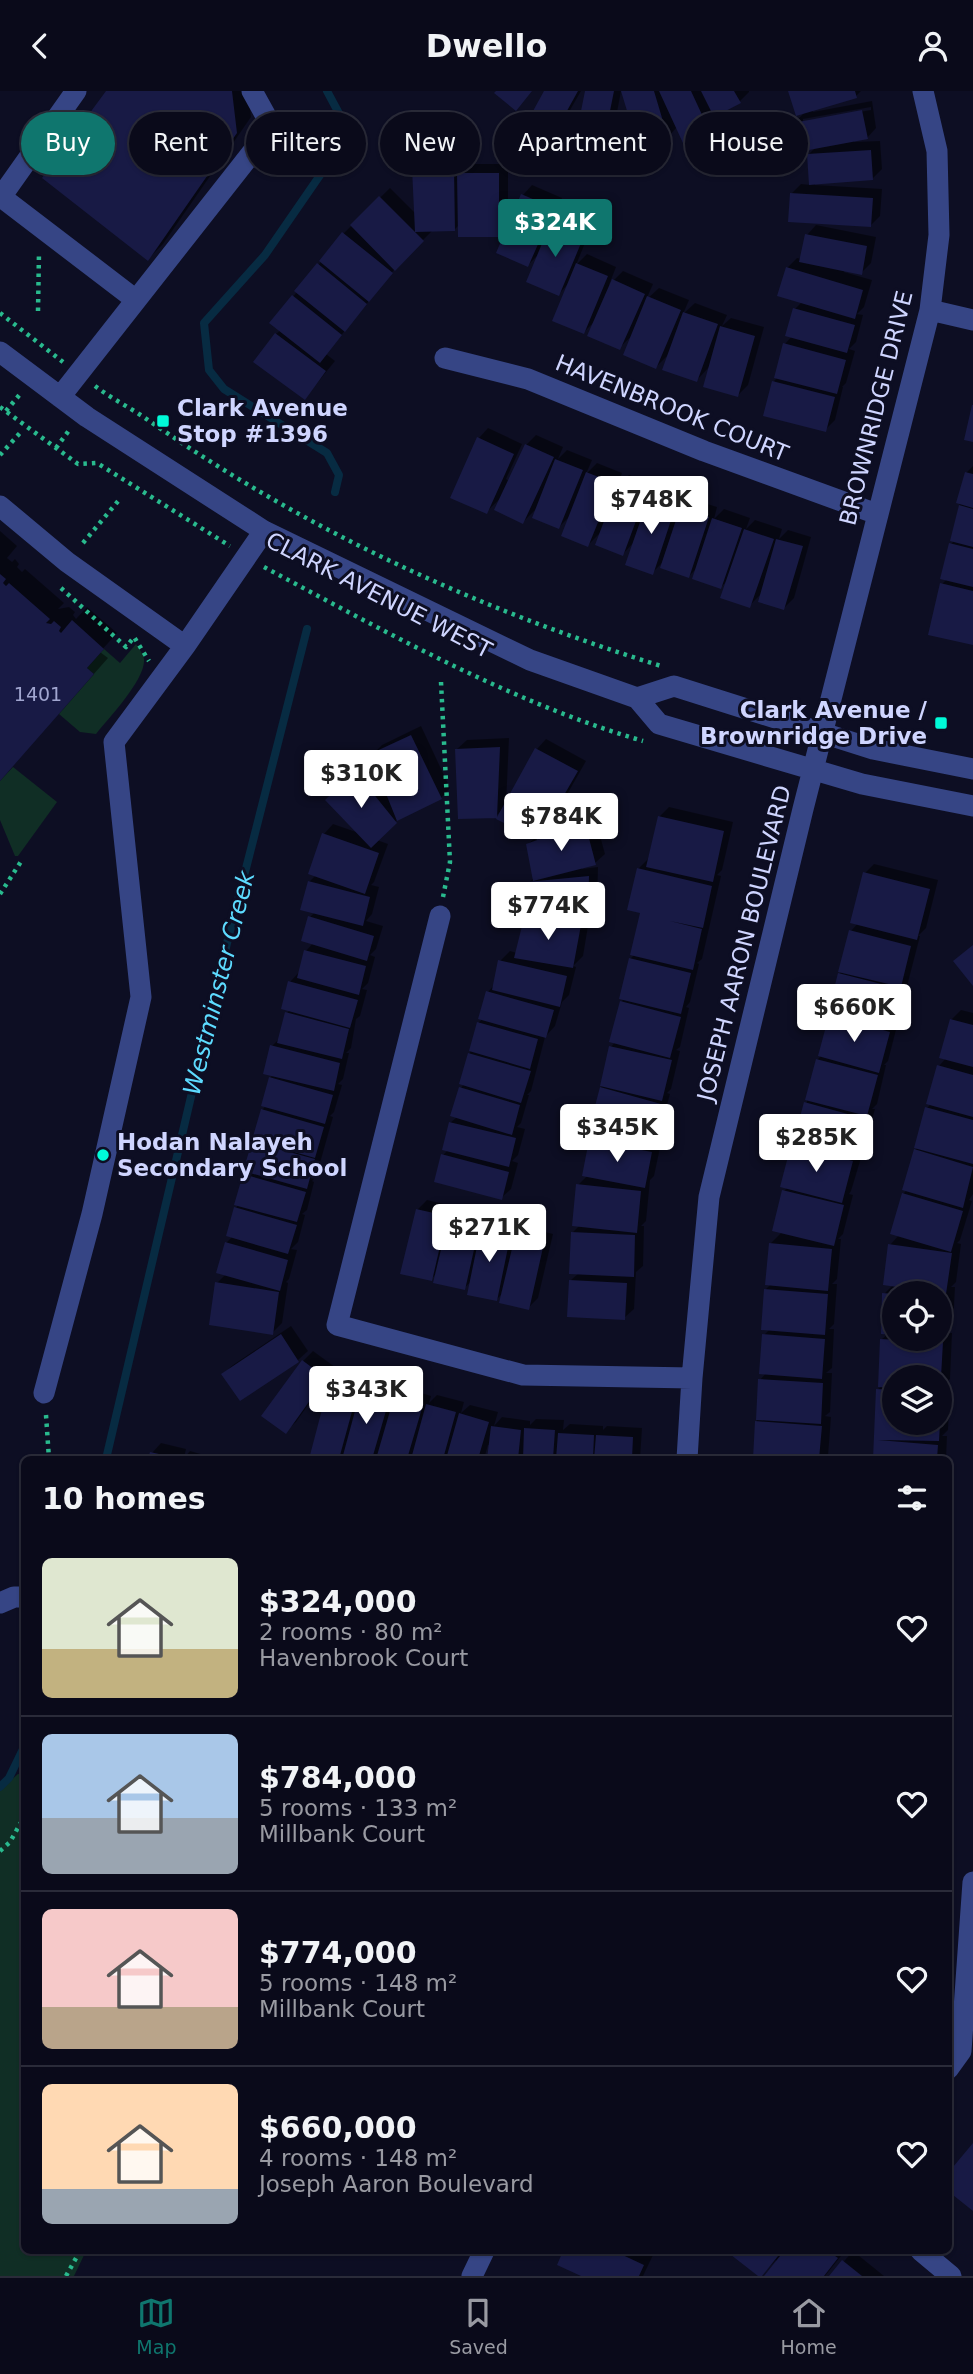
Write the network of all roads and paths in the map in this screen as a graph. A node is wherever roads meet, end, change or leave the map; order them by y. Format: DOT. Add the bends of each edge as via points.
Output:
graph roads {
  1 [pos="76,91"];
  2 [pos="253,91"];
  3 [pos="923,91"];
  4 [pos="1,197"];
  5 [pos="39,227"];
  6 [pos="136,300"];
  7 [pos="930,310"];
  8 [pos="38,311"];
  9 [pos="0,313"];
  10 [pos="973,320"];
  11 [pos="44,348"];
  12 [pos="0,352"];
  13 [pos="445,358"];
  14 [pos="105,394"];
  15 [pos="60,397"];
  16 [pos="0,407"];
  17 [pos="20,433"];
  18 [pos="0,455"];
  19 [pos="119,500"];
  20 [pos="0,506"];
  21 [pos="877,514"];
  22 [pos="264,531"];
  23 [pos="83,543"];
  24 [pos="246,557"];
  25 [pos="51,579"];
  26 [pos="185,646"];
  27 [pos="150,663"];
  28 [pos="666,667"];
  29 [pos="441,682"];
  30 [pos="637,698"];
  31 [pos="822,734"];
  32 [pos="655,745"];
  33 [pos="973,769"];
  34 [pos="813,771"];
  35 [pos="973,806"];
  36 [pos="22,860"];
  37 [pos="0,894"];
  38 [pos="440,916"];
  39 [pos="692,1377"];
  40 [pos="44,1393"];
  41 [pos="49,1456"];
  42 [pos="687,1456"];
  43 [pos="21,1597"];
  44 [pos="0,1603"];
  45 [pos="21,1822"];
  46 [pos="0,1851"];
  47 [pos="973,1882"];
  48 [pos="952,2063"];
  49 [pos="78,2254"];
  50 [pos="483,2254"];
  51 [pos="925,2254"];
  52 [pos="66,2276"];
  53 [pos="472,2276"];
  54 [pos="951,2276"];
  1 -- 4 [label="street"];
  2 -- 6 [label="street" via="272,127"];
  3 -- 7 [label="street, BROWNRIDGE DRIVE" via="937,151 939,235"];
  4 -- 5 [label="street"];
  5 -- 6 [label="street"];
  5 -- 8 [label="path"];
  6 -- 15 [label="street"];
  7 -- 10 [label="street"];
  7 -- 21 [label="street, BROWNRIDGE DRIVE"];
  9 -- 11 [label="path"];
  12 -- 15 [label="street, CLARK AVENUE WEST"];
  13 -- 21 [label="street, HAVENBROOK COURT" via="528,379"];
  14 -- 28 [label="path, CLARK AVENUE WEST" via="288,509 369,553 578,640"];
  15 -- 22 [label="street, CLARK AVENUE WEST"];
  16 -- 24 [label="path, CLARK AVENUE WEST" via="78,464 97,463"];
  17 -- 18 [label="path"];
  19 -- 23 [label="path"];
  20 -- 26 [label="street" via="67,562"];
  21 -- 31 [label="street, BROWNRIDGE DRIVE"];
  22 -- 24 [label="street"];
  22 -- 30 [label="street, CLARK AVENUE WEST" via="530,660"];
  24 -- 26 [label="street"];
  24 -- 32 [label="path, CLARK AVENUE WEST" via="398,639 505,689"];
  25 -- 27 [label="path" via="126,647 134,638"];
  26 -- 40 [label="street" via="114,742 141,997 92,1214"];
  29 -- 38 [label="path" via="450,862"];
  30 -- 31 [label="street" via="674,686"];
  30 -- 34 [label="street" via="659,725"];
  31 -- 33 [label="street" via="884,752"];
  31 -- 34 [label="street, BROWNRIDGE DRIVE"];
  34 -- 35 [label="street"];
  34 -- 39 [label="street, JOSEPH AARON BOULEVARD" via="709,1197"];
  36 -- 37 [label="path"];
  38 -- 39 [label="street" via="337,1325 523,1375"];
  39 -- 42 [label="street, JOSEPH AARON BOULEVARD"];
  40 -- 41 [label="path"];
  43 -- 44 [label="street"];
  45 -- 46 [label="path"];
  47 -- 48 [label="street" via="961,2051"];
  49 -- 52 [label="path"];
  50 -- 53 [label="street"];
  51 -- 54 [label="street"];
}
